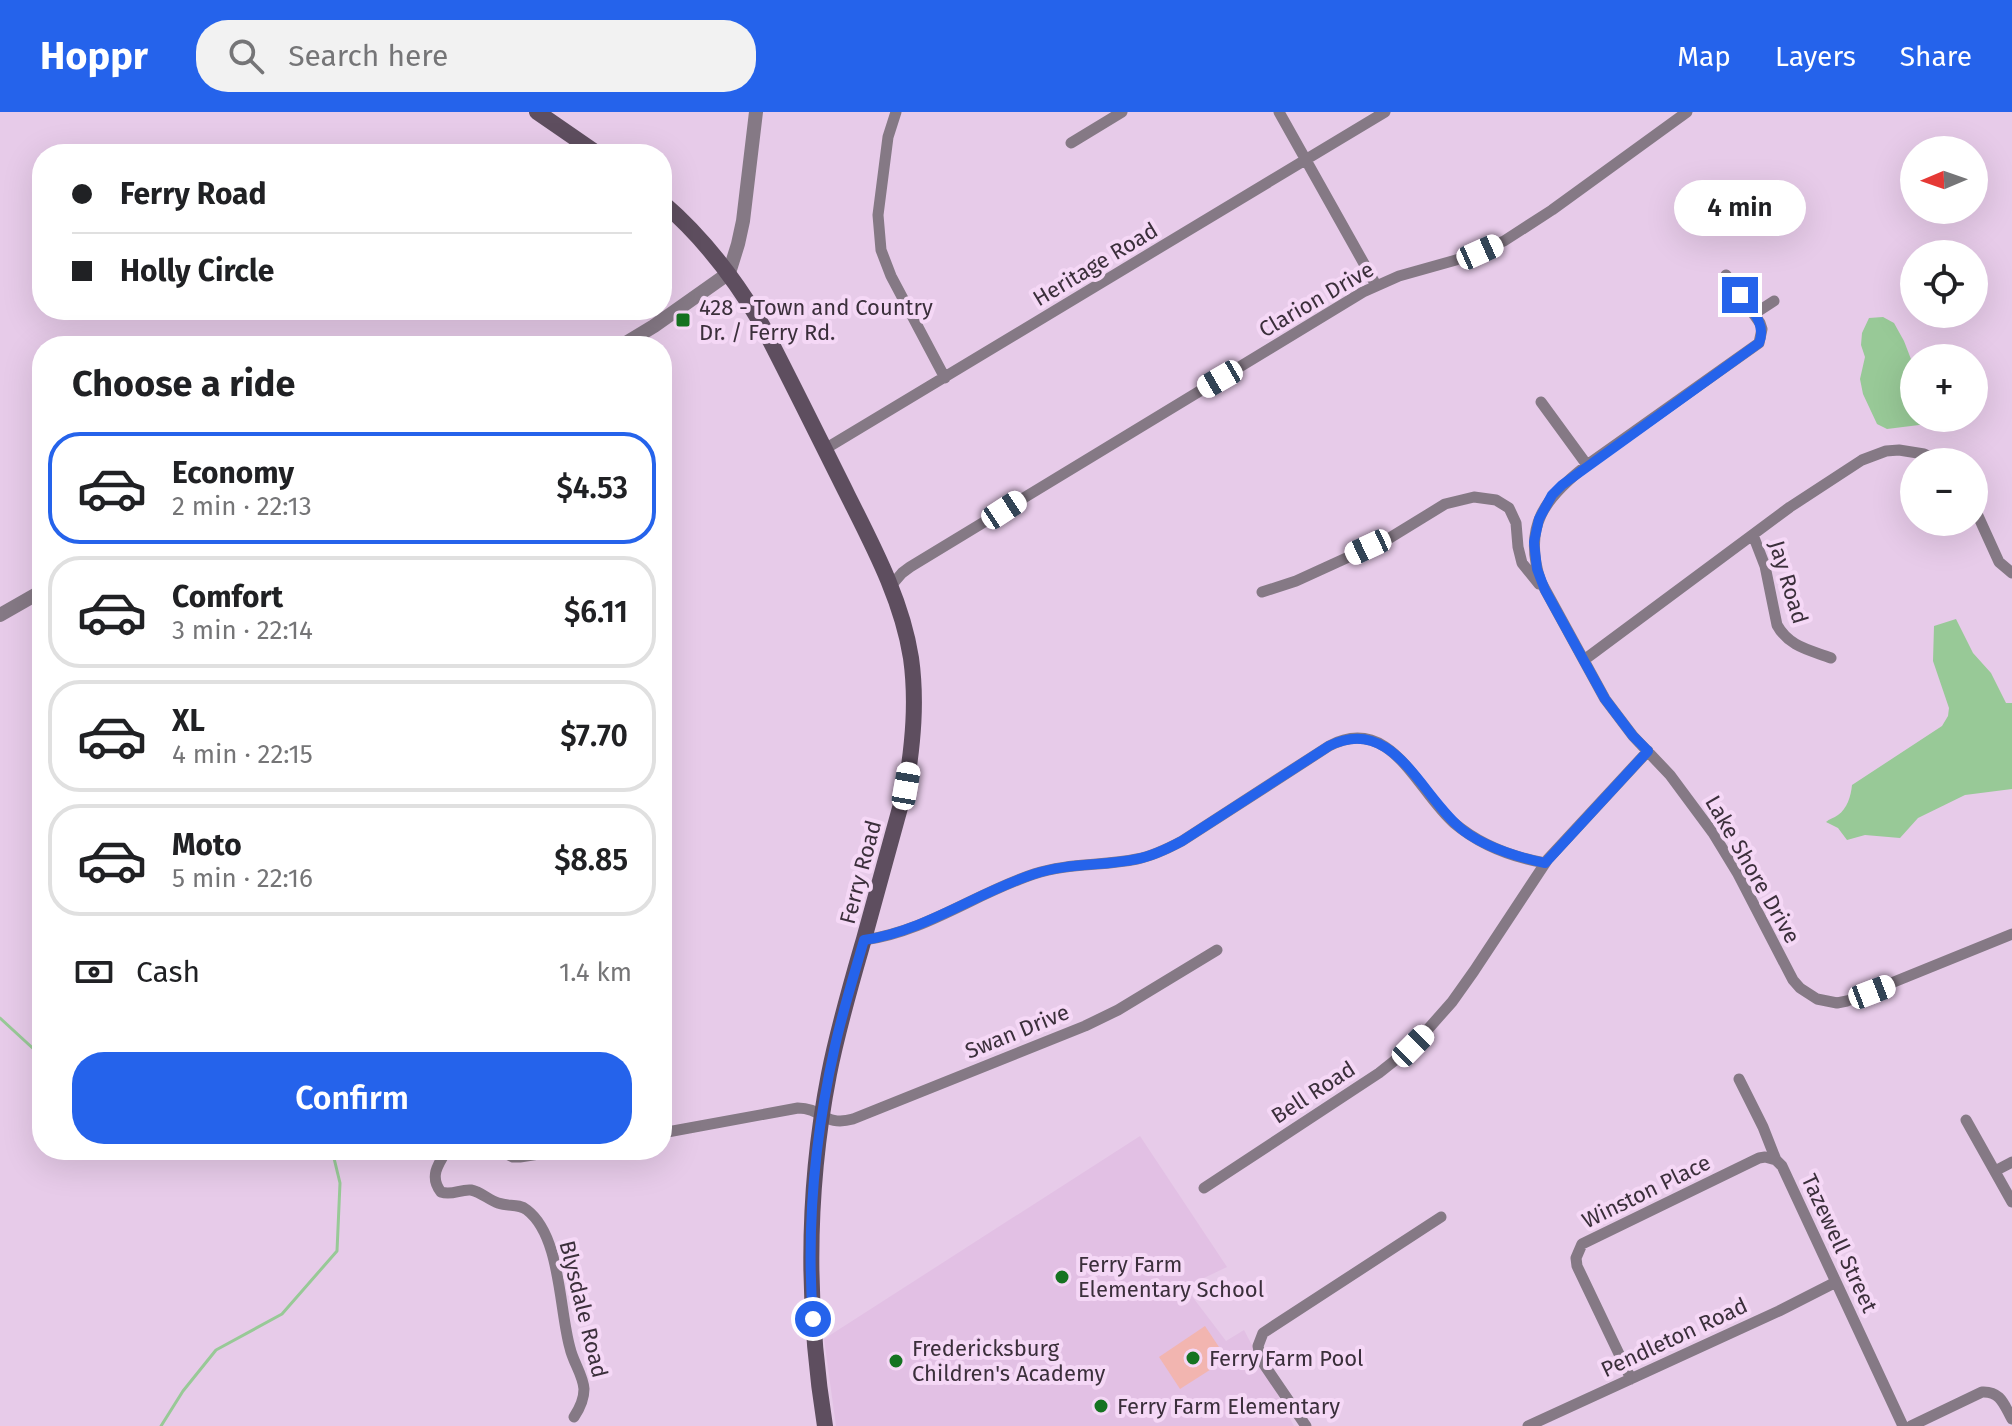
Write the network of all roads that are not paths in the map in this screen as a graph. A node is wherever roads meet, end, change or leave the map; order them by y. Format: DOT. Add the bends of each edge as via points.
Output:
graph roads {
  1 [pos="537,112"];
  2 [pos="756,112"];
  3 [pos="896,112"];
  4 [pos="1122,112"];
  5 [pos="1279,112"];
  6 [pos="1385,112"];
  7 [pos="1687,112"];
  8 [pos="1071,143"];
  9 [pos="583,144"];
  10 [pos="1307,160"];
  11 [pos="672,211"];
  12 [pos="729,273"];
  13 [pos="1726,275"];
  14 [pos="1376,285"];
  15 [pos="1774,301"];
  16 [pos="672,313"];
  17 [pos="1754,314"];
  18 [pos="662,320"];
  19 [pos="638,336"];
  20 [pos="945,378"];
  21 [pos="1541,402"];
  22 [pos="825,449"];
  23 [pos="1900,450"];
  24 [pos="1587,465"];
  25 [pos="1753,535"];
  26 [pos="1987,536"];
  27 [pos="2012,573"];
  28 [pos="890,587"];
  29 [pos="1545,590"];
  30 [pos="1262,592"];
  31 [pos="32,597"];
  32 [pos="0,615"];
  33 [pos="1831,658"];
  34 [pos="1584,660"];
  35 [pos="1648,751"];
  36 [pos="1545,863"];
  37 [pos="2012,934"];
  38 [pos="864,940"];
  39 [pos="1217,950"];
  40 [pos="1739,1079"];
  41 [pos="822,1115"];
  42 [pos="1966,1120"];
  43 [pos="672,1131"];
  44 [pos="442,1160"];
  45 [pos="1776,1160"];
  46 [pos="2012,1162"];
  47 [pos="1995,1171"];
  48 [pos="1204,1188"];
  49 [pos="2012,1202"];
  50 [pos="1441,1217"];
  51 [pos="1836,1282"];
  52 [pos="1631,1379"];
  53 [pos="1557,1413"];
  54 [pos="574,1417"];
  55 [pos="2012,1419"];
  56 [pos="825,1426"];
  57 [pos="1306,1426"];
  58 [pos="1528,1426"];
  59 [pos="1562,1426"];
  60 [pos="1903,1426"];
  61 [pos="1911,1426"];
  1 -- 9 [label="main road"];
  2 -- 12 [label="street" via="743,221"];
  3 -- 20 [label="street" via="878,215 881,250"];
  4 -- 8 [label="street"];
  5 -- 10 [label="street"];
  6 -- 10 [label="street, Heritage Road"];
  7 -- 14 [label="street, Clarion Drive" via="1504,241"];
  10 -- 14 [label="street"];
  10 -- 20 [label="street, Heritage Road"];
  11 -- 12 [label="main road, Ferry Road"];
  12 -- 16 [label="street"];
  12 -- 22 [label="main road, Ferry Road" via="762,325"];
  13 -- 17 [label="street"];
  14 -- 28 [label="street, Clarion Drive" via="910,567"];
  15 -- 17 [label="street"];
  17 -- 24 [label="street" via="1762,329 1754,347"];
  18 -- 19 [label="street"];
  20 -- 22 [label="street, Heritage Road"];
  21 -- 24 [label="street"];
  22 -- 28 [label="main road, Ferry Road"];
  23 -- 25 [label="street" via="1862,460"];
  24 -- 29 [label="street" via="1552,495 1539,519 1534,556"];
  25 -- 33 [label="street, Jay Road" via="1781,633 1795,645"];
  25 -- 34 [label="street"];
  26 -- 27 [label="street" via="1999,562"];
  28 -- 38 [label="main road, Ferry Road" via="910,656 912,745"];
  29 -- 30 [label="street" via="1522,563 1509,508 1474,497 1445,504 1388,539"];
  29 -- 34 [label="street, Lake Shore Drive"];
  31 -- 32 [label="street"];
  34 -- 35 [label="street, Lake Shore Drive" via="1611,707"];
  35 -- 36 [label="street, Bell Road"];
  35 -- 37 [label="street, Lake Shore Drive" via="1713,833 1793,980 1808,995 1827,1002 1847,1001"];
  36 -- 38 [label="street" via="1509,854 1466,833 1391,751 1375,741 1346,739 1162,851 1035,874 913,928"];
  36 -- 48 [label="street, Bell Road" via="1462,988 1413,1046"];
  38 -- 41 [label="main road, Ferry Road" via="835,1043"];
  39 -- 41 [label="street, Swan Drive" via="1085,1026 853,1119 834,1122"];
  40 -- 45 [label="street, Tazewell Street"];
  41 -- 43 [label="street" via="798,1108"];
  41 -- 56 [label="main road, Ferry Road" via="810,1243"];
  42 -- 47 [label="street"];
  44 -- 54 [label="street, Blysdale Road" via="434,1178 441,1192 475,1191 497,1203 523,1207 543,1228 584,1390"];
  45 -- 51 [label="street, Tazewell Street"];
  45 -- 52 [label="street, Winston Place" via="1759,1158 1587,1240 1578,1250 1577,1266"];
  46 -- 47 [label="street"];
  47 -- 49 [label="street"];
  50 -- 57 [label="street" via="1266,1330 1260,1339 1258,1353"];
  51 -- 52 [label="street, Pendleton Road"];
  51 -- 60 [label="street, Tazewell Street"];
  52 -- 53 [label="street, Pendleton Road"];
  53 -- 58 [label="street, Pendleton Road"];
  53 -- 59 [label="street"];
  55 -- 61 [label="street" via="2001,1398 1982,1392"];
}
